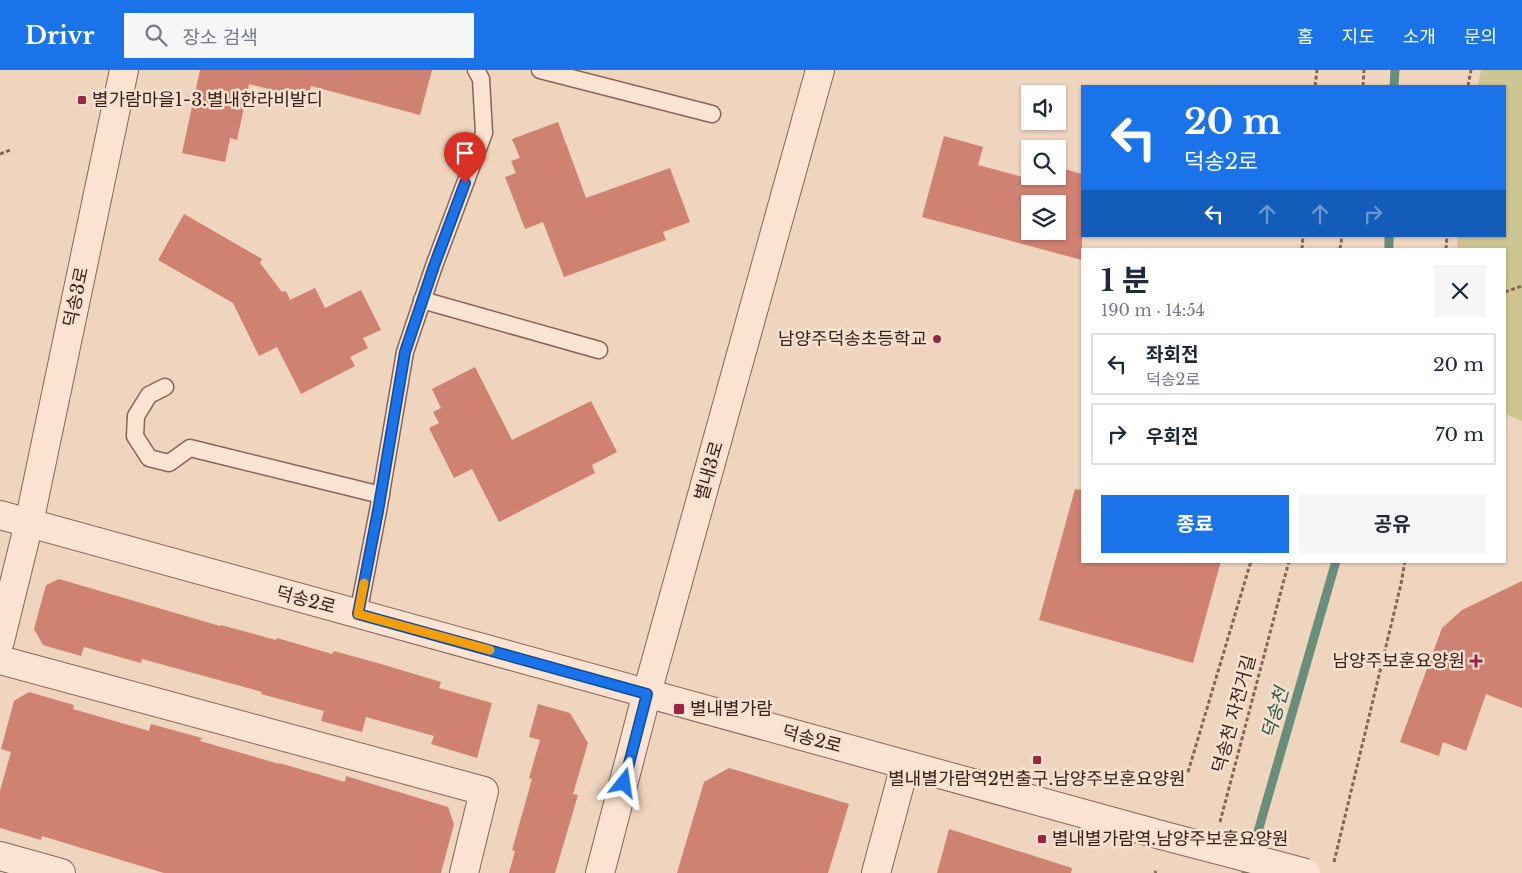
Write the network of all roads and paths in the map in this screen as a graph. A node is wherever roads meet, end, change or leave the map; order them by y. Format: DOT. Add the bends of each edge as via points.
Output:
graph roads {
  1 [pos="124,70"];
  2 [pos="476,70"];
  3 [pos="540,70"];
  4 [pos="820,70"];
  5 [pos="1317,70"];
  6 [pos="1364,70"];
  7 [pos="1472,70"];
  8 [pos="1315,85"];
  9 [pos="1363,85"];
  10 [pos="1468,85"];
  11 [pos="712,114"];
  12 [pos="10,150"];
  13 [pos="0,154"];
  14 [pos="1522,286"];
  15 [pos="1506,292"];
  16 [pos="422,300"];
  17 [pos="599,350"];
  18 [pos="165,387"];
  19 [pos="381,494"];
  20 [pos="0,515"];
  21 [pos="29,524"];
  22 [pos="1250,563"];
  23 [pos="1289,563"];
  24 [pos="1405,563"];
  25 [pos="358,614"];
  26 [pos="0,641"];
  27 [pos="0,660"];
  28 [pos="647,694"];
  29 [pos="905,765"];
  30 [pos="1188,772"];
  31 [pos="1218,826"];
  32 [pos="0,856"];
  33 [pos="1333,864"];
  34 [pos="61,873"];
  35 [pos="464,873"];
  36 [pos="600,873"];
  37 [pos="876,873"];
  38 [pos="1306,873"];
  1 -- 21 [label="street, 덕송3로"];
  2 -- 16 [label="lane" via="481,79 484,133"];
  3 -- 11 [label="lane"];
  4 -- 28 [label="street, 별내3로"];
  5 -- 8 [label="path"];
  6 -- 9 [label="path"];
  7 -- 10 [label="path"];
  12 -- 13 [label="path"];
  14 -- 15 [label="path"];
  16 -- 17 [label="lane"];
  16 -- 19 [label="lane" via="405,352"];
  18 -- 19 [label="lane" via="149,395 136,416 135,436 149,458 169,463 190,448"];
  19 -- 25 [label="lane"];
  20 -- 21 [label="street, 덕송2로"];
  21 -- 25 [label="street, 덕송2로"];
  21 -- 26 [label="street, 덕송3로"];
  22 -- 30 [label="path"];
  23 -- 31 [label="path, 덕송천 자전거길"];
  24 -- 33 [label="path"];
  25 -- 28 [label="street, 덕송2로"];
  27 -- 35 [label="street" via="484,791"];
  28 -- 29 [label="street, 덕송2로"];
  28 -- 36 [label="street, 별내3로"];
  29 -- 37 [label="street"];
  29 -- 38 [label="street, 덕송2로, bridge"];
  32 -- 34 [label="street"];
}
